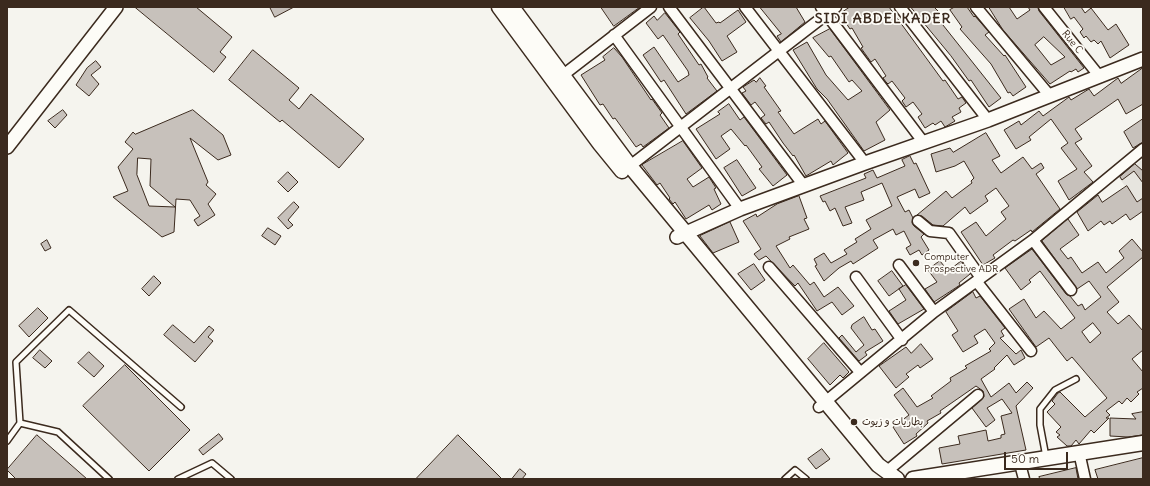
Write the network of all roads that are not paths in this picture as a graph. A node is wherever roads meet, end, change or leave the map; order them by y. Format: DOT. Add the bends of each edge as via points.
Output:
graph roads {
  1 [pos="116,7"];
  2 [pos="499,7"];
  3 [pos="512,7"];
  4 [pos="651,7"];
  5 [pos="669,7"];
  6 [pos="745,7"];
  7 [pos="836,7"];
  8 [pos="900,7"];
  9 [pos="976,7"];
  10 [pos="1044,7"];
  11 [pos="824,11"];
  12 [pos="614,35"];
  13 [pos="778,51"];
  14 [pos="1143,59"];
  15 [pos="1100,77"];
  16 [pos="558,79"];
  17 [pos="731,88"];
  18 [pos="1050,96"];
  19 [pos="988,120"];
  20 [pos="681,127"];
  21 [pos="924,143"];
  22 [pos="7,147"];
  23 [pos="1143,149"];
  24 [pos="865,163"];
  25 [pos="630,166"];
  26 [pos="804,186"];
  27 [pos="740,209"];
  28 [pos="918,221"];
  29 [pos="681,234"];
  30 [pos="1033,240"];
  31 [pos="899,265"];
  32 [pos="769,267"];
  33 [pos="856,277"];
  34 [pos="979,280"];
  35 [pos="1071,290"];
  36 [pos="934,312"];
  37 [pos="902,340"];
  38 [pos="1031,351"];
  39 [pos="860,372"];
  40 [pos="1076,379"];
  41 [pos="978,395"];
  42 [pos="822,404"];
  43 [pos="181,407"];
  44 [pos="20,423"];
  45 [pos="7,441"];
  46 [pos="1143,445"];
  47 [pos="1079,452"];
  48 [pos="1046,458"];
  49 [pos="1020,464"];
  50 [pos="888,477"];
  51 [pos="109,479"];
  52 [pos="178,479"];
  53 [pos="230,479"];
  54 [pos="785,479"];
  55 [pos="806,479"];
  56 [pos="913,479"];
  57 [pos="1024,479"];
  58 [pos="1085,479"];
  1 -- 22 [label="street"];
  2 -- 16 [label="main road"];
  3 -- 16 [label="main road"];
  4 -- 12 [label="street"];
  5 -- 17 [label="street"];
  6 -- 13 [label="street"];
  7 -- 11 [label="street"];
  8 -- 19 [label="street"];
  9 -- 18 [label="street"];
  10 -- 15 [label="street, Rue C"];
  11 -- 13 [label="street"];
  11 -- 21 [label="street"];
  12 -- 16 [label="street"];
  12 -- 20 [label="street"];
  13 -- 17 [label="street"];
  13 -- 24 [label="street"];
  14 -- 15 [label="street"];
  15 -- 18 [label="street"];
  16 -- 25 [label="main road"];
  16 -- 29 [label="main road" via="600,144"];
  17 -- 20 [label="street"];
  17 -- 26 [label="street"];
  18 -- 19 [label="street"];
  19 -- 21 [label="street"];
  20 -- 25 [label="street"];
  20 -- 27 [label="street"];
  21 -- 24 [label="street"];
  23 -- 30 [label="street"];
  24 -- 26 [label="street"];
  25 -- 29 [label="main road"];
  26 -- 27 [label="street"];
  27 -- 29 [label="street"];
  28 -- 34 [label="street" via="930,232 949,234"];
  29 -- 42 [label="main road"];
  30 -- 34 [label="street"];
  30 -- 35 [label="street"];
  31 -- 36 [label="street"];
  32 -- 39 [label="street"];
  33 -- 37 [label="street"];
  34 -- 36 [label="street"];
  34 -- 38 [label="street"];
  36 -- 37 [label="street"];
  37 -- 39 [label="street"];
  39 -- 42 [label="street"];
  40 -- 48 [label="lane" via="1055,390 1040,409"];
  41 -- 50 [label="street"];
  42 -- 50 [label="main road" via="872,472"];
  43 -- 44 [label="lane" via="69,310 16,362"];
  44 -- 45 [label="lane"];
  44 -- 51 [label="lane" via="58,432"];
  46 -- 47 [label="main road"];
  47 -- 48 [label="main road"];
  47 -- 58 [label="street"];
  48 -- 49 [label="main road"];
  49 -- 56 [label="main road"];
  49 -- 57 [label="street"];
  52 -- 53 [label="lane" via="212,463"];
  54 -- 55 [label="lane" via="795,470"];
}
